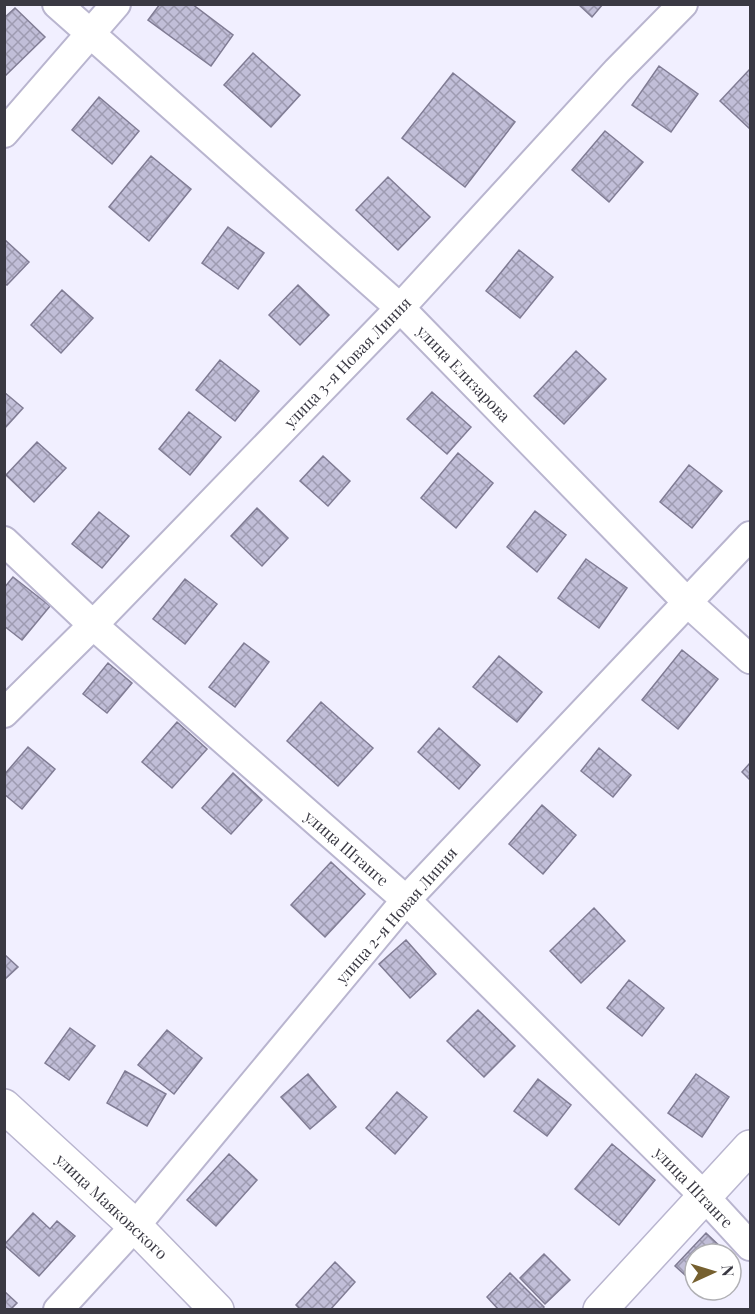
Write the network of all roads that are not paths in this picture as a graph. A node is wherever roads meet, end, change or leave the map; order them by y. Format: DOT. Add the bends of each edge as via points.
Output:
graph roads {
  1 [pos="57,4"];
  2 [pos="116,4"];
  3 [pos="683,4"];
  4 [pos="90,33"];
  5 [pos="4,133"];
  6 [pos="400,308"];
  7 [pos="750,536"];
  8 [pos="4,541"];
  9 [pos="687,602"];
  10 [pos="93,625"];
  11 [pos="750,659"];
  12 [pos="4,712"];
  13 [pos="406,900"];
  14 [pos="4,1106"];
  15 [pos="750,1147"];
  16 [pos="704,1196"];
  17 [pos="135,1226"];
  18 [pos="750,1246"];
  19 [pos="58,1310"];
  20 [pos="217,1310"];
  21 [pos="600,1310"];
  1 -- 4 [label="street, улица Елизарова"];
  2 -- 4 [label="street"];
  3 -- 6 [label="street, улица 3-я Новая Линия"];
  4 -- 5 [label="street"];
  4 -- 6 [label="street, улица Елизарова"];
  6 -- 9 [label="street, улица Елизарова"];
  6 -- 10 [label="street, улица 3-я Новая Линия"];
  7 -- 9 [label="street, улица 2-я Новая Линия"];
  8 -- 10 [label="street, улица Штанге"];
  9 -- 11 [label="street, улица Елизарова"];
  9 -- 13 [label="street, улица 2-я Новая Линия"];
  10 -- 12 [label="street, улица 3-я Новая Линия"];
  10 -- 13 [label="street, улица Штанге"];
  13 -- 16 [label="street, улица Штанге"];
  13 -- 17 [label="street, улица 2-я Новая Линия"];
  14 -- 17 [label="street, улица Маяковского"];
  15 -- 16 [label="street"];
  16 -- 18 [label="street, улица Штанге"];
  16 -- 21 [label="street"];
  17 -- 19 [label="street, улица 2-я Новая Линия"];
  17 -- 20 [label="street, улица Маяковского"];
}
